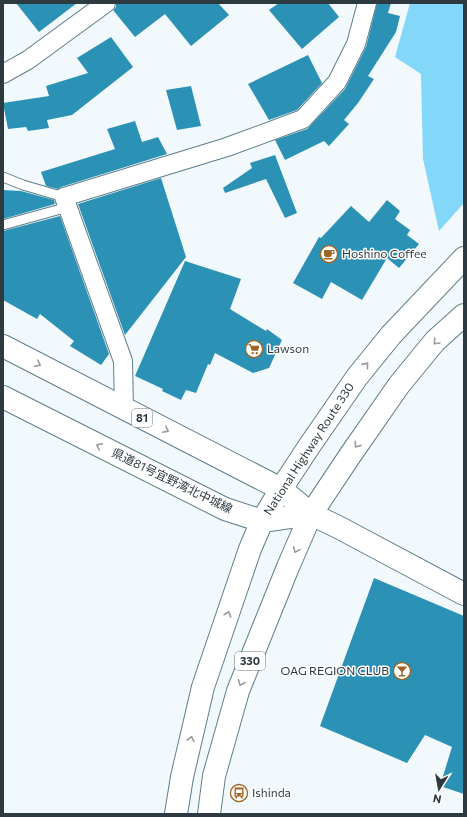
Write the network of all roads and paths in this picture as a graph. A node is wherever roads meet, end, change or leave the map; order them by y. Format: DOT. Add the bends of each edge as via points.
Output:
graph roads {
  1 [pos="106,3"];
  2 [pos="367,3"];
  3 [pos="3,74"];
  4 [pos="3,177"];
  5 [pos="66,202"];
  6 [pos="3,225"];
  7 [pos="464,258"];
  8 [pos="464,315"];
  9 [pos="3,346"];
  10 [pos="3,397"];
  11 [pos="124,409"];
  12 [pos="281,489"];
  13 [pos="311,514"];
  14 [pos="262,520"];
  15 [pos="464,594"];
  16 [pos="176,814"];
  17 [pos="208,814"];
  1 -- 3 [label="street" via="28,60"];
  2 -- 5 [label="street" via="356,44 337,82 303,119"];
  4 -- 5 [label="lane"];
  5 -- 6 [label="lane"];
  5 -- 11 [label="street" via="123,361"];
  12 -- 7 [label="main road, National Highway Route 330, one-way" via="356,377 391,335"];
  8 -- 13 [label="main road, 330, one-way" via="436,341 399,385"];
  9 -- 11 [label="main road, 81, one-way"];
  14 -- 10 [label="main road, 県道81号宜野湾北中城線, one-way" via="225,509"];
  11 -- 12 [label="main road, 81, one-way"];
  12 -- 13 [label="main road, 81"];
  12 -- 14 [label="main road, National Highway Route 330"];
  13 -- 14 [label="main road, 県道81号宜野湾北中城線"];
  13 -- 15 [label="main road"];
  13 -- 17 [label="main road, 330, one-way" via="238,691 214,776"];
  16 -- 14 [label="main road, National Highway Route 330, one-way" via="203,688"];
}
